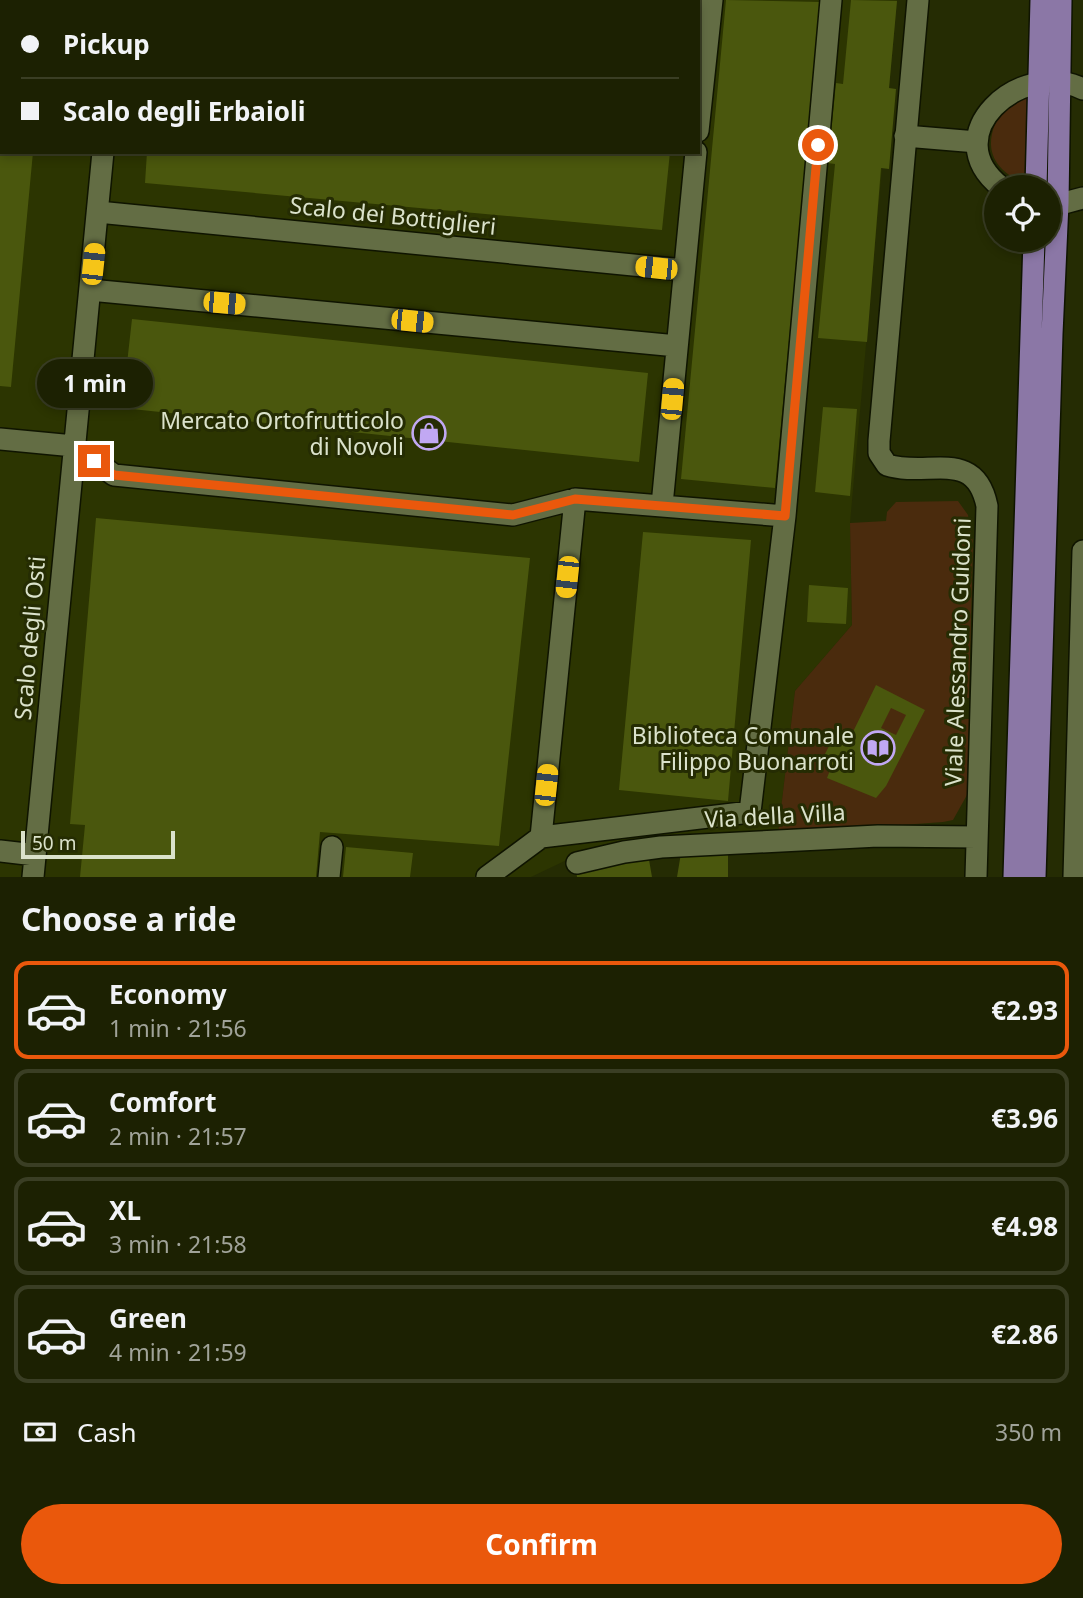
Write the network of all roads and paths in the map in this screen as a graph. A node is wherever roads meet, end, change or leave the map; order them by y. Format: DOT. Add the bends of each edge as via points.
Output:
graph roads {
  1 [pos="712,0"];
  2 [pos="831,0"];
  3 [pos="918,0"];
  4 [pos="1041,0"];
  5 [pos="1062,0"];
  6 [pos="1060,82"];
  7 [pos="1038,83"];
  8 [pos="1083,89"];
  9 [pos="700,112"];
  10 [pos="905,136"];
  11 [pos="977,142"];
  12 [pos="103,154"];
  13 [pos="696,154"];
  14 [pos="989,175"];
  15 [pos="1036,175"];
  16 [pos="1055,175"];
  17 [pos="1083,198"];
  18 [pos="1061,202"];
  19 [pos="98,212"];
  20 [pos="1034,252"];
  21 [pos="1053,252"];
  22 [pos="684,270"];
  23 [pos="90,290"];
  24 [pos="677,346"];
  25 [pos="0,439"];
  26 [pos="74,446"];
  27 [pos="575,499"];
  28 [pos="662,505"];
  29 [pos="785,516"];
  30 [pos="1083,551"];
  31 [pos="1080,783"];
  32 [pos="541,836"];
  33 [pos="977,837"];
  34 [pos="332,847"];
  35 [pos="0,852"];
  36 [pos="35,855"];
  37 [pos="577,863"];
  38 [pos="33,877"];
  39 [pos="329,877"];
  40 [pos="487,877"];
  41 [pos="976,877"];
  42 [pos="1014,877"];
  43 [pos="1035,877"];
  44 [pos="1074,877"];
  1 -- 9 [label="street"];
  2 -- 29 [label="street"];
  3 -- 10 [label="street, Viale Alessandro Guidoni"];
  4 -- 7 [label="main road"];
  5 -- 6 [label="main road"];
  6 -- 7 [label="street"];
  6 -- 8 [label="street"];
  6 -- 16 [label="main road"];
  7 -- 11 [label="street" via="1017,89 994,105"];
  7 -- 15 [label="main road"];
  10 -- 11 [label="street"];
  10 -- 33 [label="street, Viale Alessandro Guidoni" via="880,453 887,465 898,468 965,471 975,477 984,493"];
  11 -- 14 [label="street"];
  12 -- 19 [label="street, Scalo degli Osti"];
  13 -- 22 [label="street"];
  17 -- 18 [label="street"];
  19 -- 22 [label="street, Scalo dei Bottiglieri"];
  19 -- 23 [label="street, Scalo degli Osti"];
  20 -- 42 [label="main road"];
  21 -- 43 [label="main road"];
  22 -- 24 [label="street"];
  23 -- 24 [label="street"];
  23 -- 26 [label="street, Scalo degli Osti"];
  24 -- 28 [label="street"];
  25 -- 26 [label="street"];
  26 -- 27 [label="street" via="114,475 513,515"];
  26 -- 36 [label="street, Scalo degli Osti"];
  27 -- 28 [label="street"];
  27 -- 32 [label="street"];
  28 -- 29 [label="street"];
  29 -- 32 [label="street" via="750,812"];
  30 -- 31 [label="street"];
  31 -- 44 [label="street"];
  32 -- 40 [label="street"];
  33 -- 37 [label="street, Via della Villa" via="878,836 661,847"];
  33 -- 41 [label="street, Viale Alessandro Guidoni"];
  34 -- 39 [label="street"];
  35 -- 36 [label="street"];
  36 -- 38 [label="street, Scalo degli Osti"];
}
